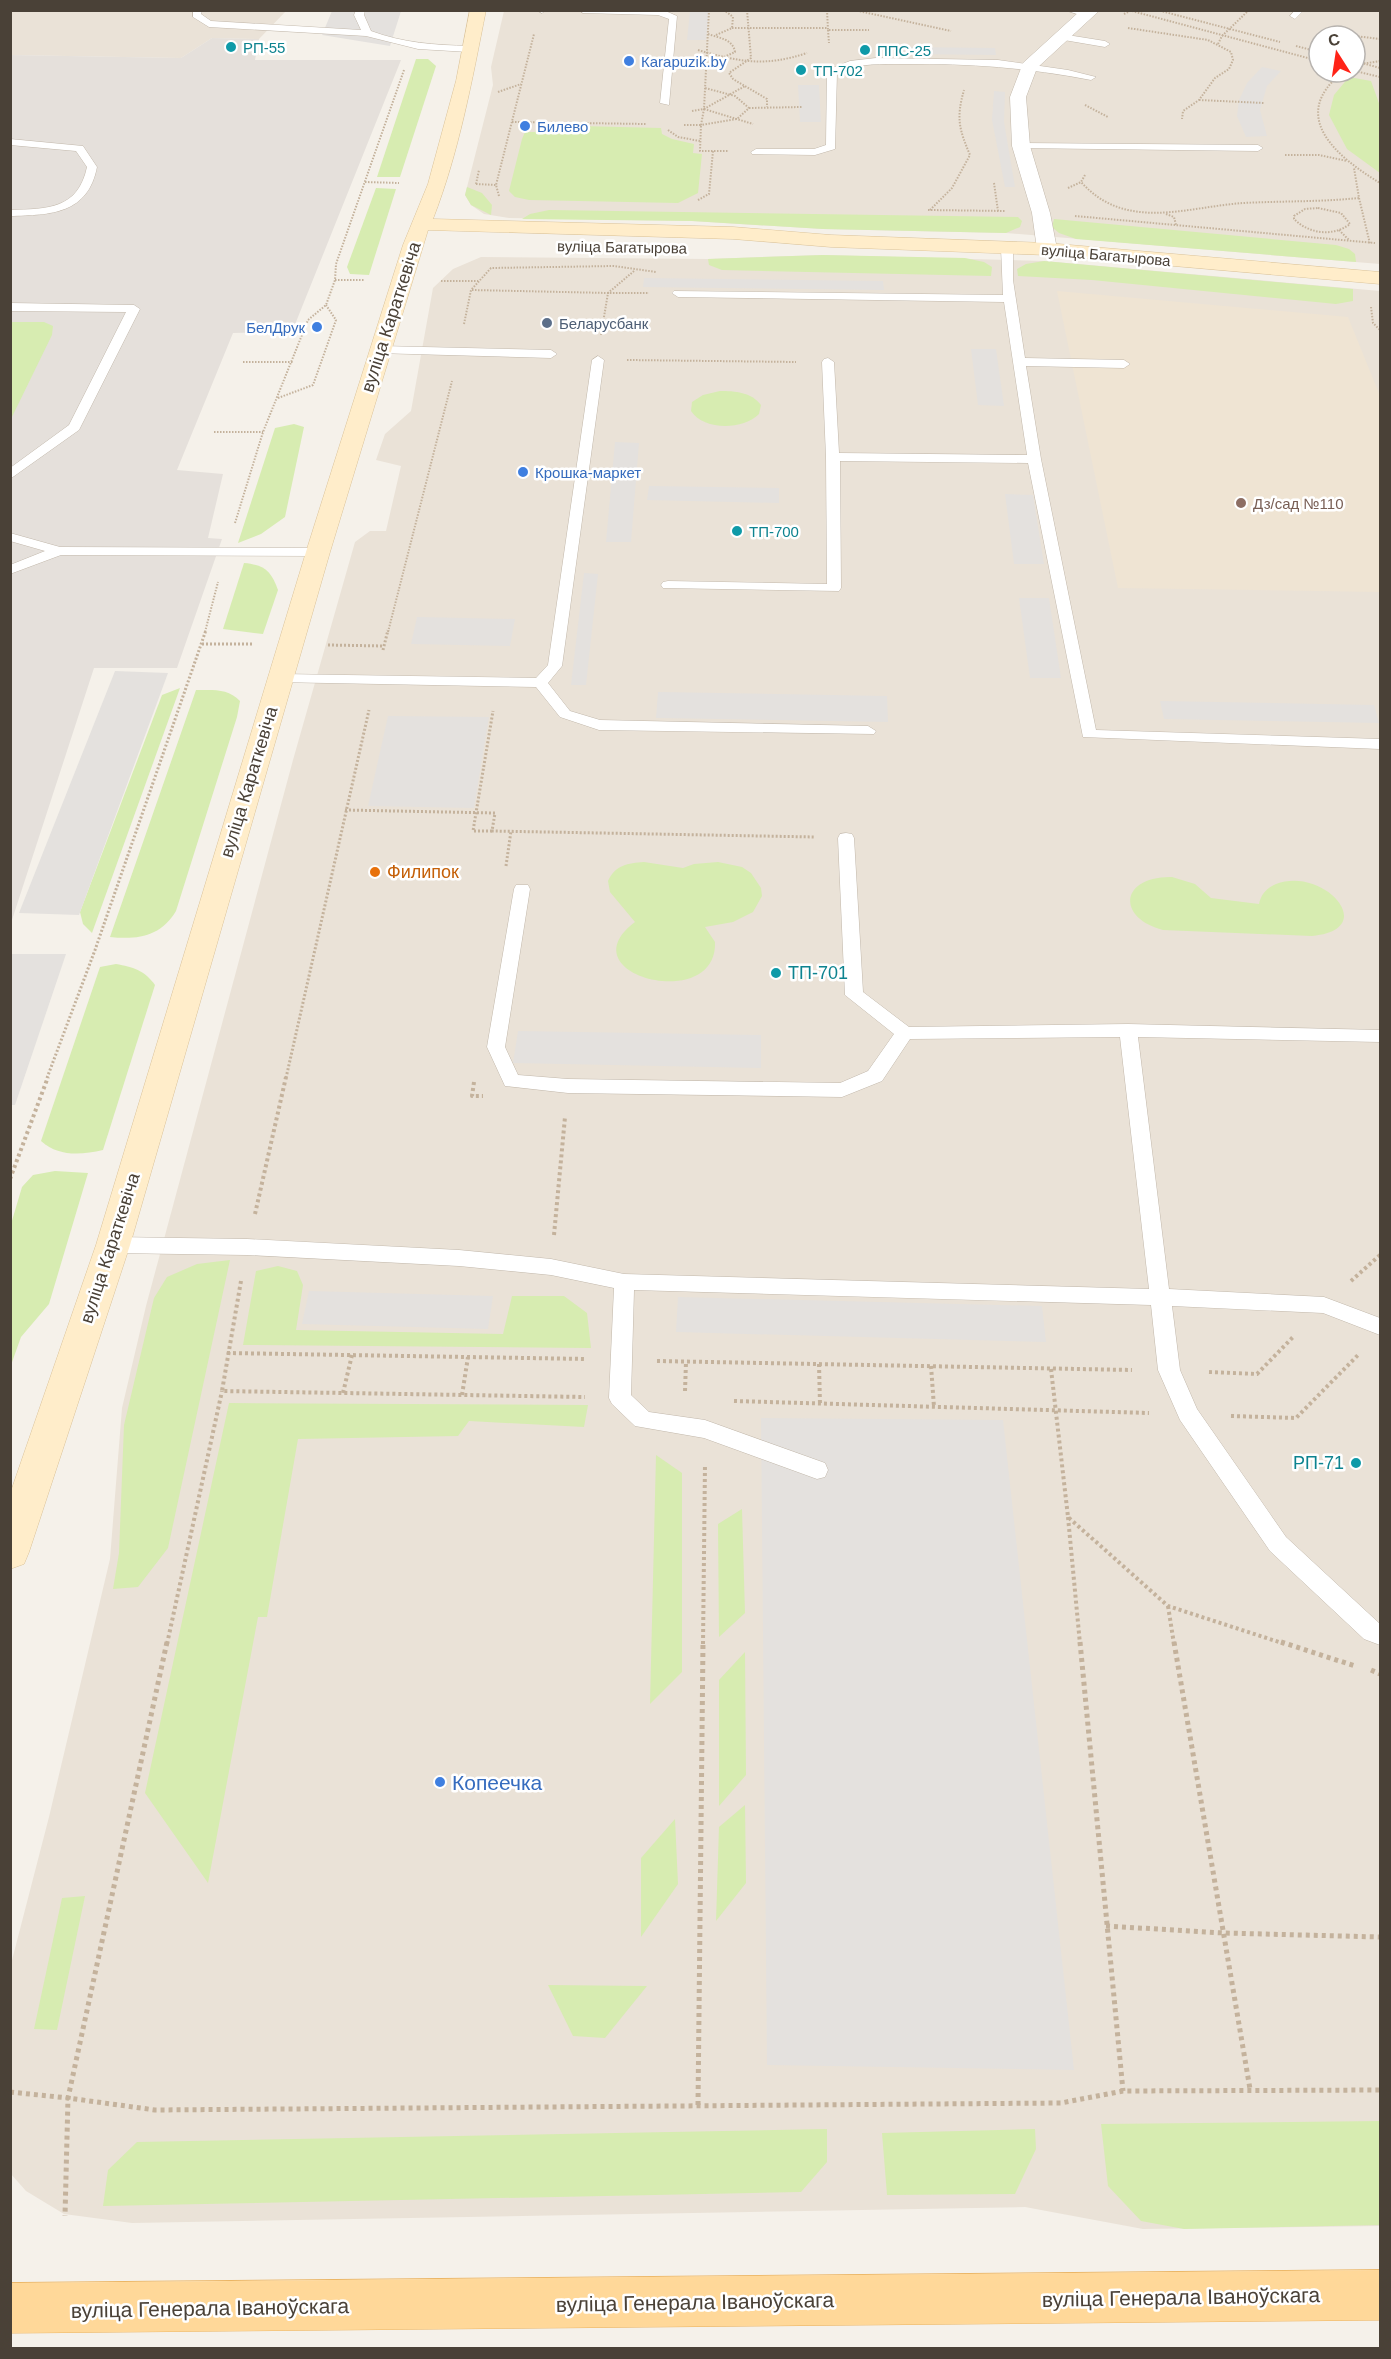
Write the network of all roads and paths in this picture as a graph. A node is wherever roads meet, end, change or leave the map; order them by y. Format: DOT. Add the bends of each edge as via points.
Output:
graph roads {
  1 [pos="198,10"];
  2 [pos="361,10"];
  3 [pos="478,10"];
  4 [pos="541,10"];
  5 [pos="583,10"];
  6 [pos="709,10"];
  7 [pos="723,10"];
  8 [pos="747,10"];
  9 [pos="827,10"];
  10 [pos="839,10"];
  11 [pos="1157,10"];
  12 [pos="1249,10"];
  13 [pos="855,11"];
  14 [pos="1131,11"];
  15 [pos="1082,12"];
  16 [pos="732,28"];
  17 [pos="748,28"];
  18 [pos="828,29"];
  19 [pos="1229,29"];
  20 [pos="873,30"];
  21 [pos="928,31"];
  22 [pos="367,33"];
  23 [pos="708,34"];
  24 [pos="716,36"];
  25 [pos="1222,36"];
  26 [pos="1060,37"];
  27 [pos="672,41"];
  28 [pos="1218,44"];
  29 [pos="1105,45"];
  30 [pos="412,47"];
  31 [pos="469,49"];
  32 [pos="1307,49"];
  33 [pos="830,51"];
  34 [pos="706,52"];
  35 [pos="810,52"];
  36 [pos="724,57"];
  37 [pos="1307,58"];
  38 [pos="926,60"];
  39 [pos="745,64"];
  40 [pos="1029,66"];
  41 [pos="1091,77"];
  42 [pos="522,84"];
  43 [pos="1329,84"];
  44 [pos="745,86"];
  45 [pos="705,88"];
  46 [pos="728,94"];
  47 [pos="1199,100"];
  48 [pos="496,101"];
  49 [pos="665,103"];
  50 [pos="1264,103"];
  51 [pos="832,106"];
  52 [pos="767,107"];
  53 [pos="749,108"];
  54 [pos="704,109"];
  55 [pos="688,111"];
  56 [pos="1115,120"];
  57 [pos="1174,121"];
  58 [pos="512,122"];
  59 [pos="655,124"];
  60 [pos="667,125"];
  61 [pos="678,125"];
  62 [pos="701,125"];
  63 [pos="700,141"];
  64 [pos="10,142"];
  65 [pos="1021,147"];
  66 [pos="1258,148"];
  67 [pos="713,151"];
  68 [pos="756,152"];
  69 [pos="1275,156"];
  70 [pos="1347,161"];
  71 [pos="481,164"];
  72 [pos="1354,168"];
  73 [pos="1087,171"];
  74 [pos="365,182"];
  75 [pos="1081,182"];
  76 [pos="399,183"];
  77 [pos="1380,183"];
  78 [pos="496,185"];
  79 [pos="1063,191"];
  80 [pos="499,198"];
  81 [pos="1359,198"];
  82 [pos="1335,201"];
  83 [pos="692,203"];
  84 [pos="1325,208"];
  85 [pos="918,210"];
  86 [pos="929,210"];
  87 [pos="1163,212"];
  88 [pos="10,213"];
  89 [pos="1041,213"];
  90 [pos="420,224"];
  91 [pos="1176,225"];
  92 [pos="1339,230"];
  93 [pos="1349,240"];
  94 [pos="831,241"];
  95 [pos="1370,242"];
  96 [pos="1380,243"];
  97 [pos="413,245"];
  98 [pos="437,246"];
  99 [pos="554,246"];
  100 [pos="1007,248"];
  101 [pos="1047,249"];
  102 [pos="1370,254"];
  103 [pos="635,270"];
  104 [pos="662,272"];
  105 [pos="1380,278"];
  106 [pos="335,280"];
  107 [pos="369,280"];
  108 [pos="441,281"];
  109 [pos="478,281"];
  110 [pos="471,290"];
  111 [pos="608,293"];
  112 [pos="678,293"];
  113 [pos="1010,299"];
  114 [pos="326,305"];
  115 [pos="10,307"];
  116 [pos="1371,311"];
  117 [pos="1380,330"];
  118 [pos="380,350"];
  119 [pos="460,352"];
  120 [pos="552,354"];
  121 [pos="597,360"];
  122 [pos="243,362"];
  123 [pos="293,362"];
  124 [pos="828,362"];
  125 [pos="1021,362"];
  126 [pos="1124,364"];
  127 [pos="277,399"];
  128 [pos="214,432"];
  129 [pos="263,432"];
  130 [pos="833,457"];
  131 [pos="1034,459"];
  132 [pos="10,475"];
  133 [pos="10,537"];
  134 [pos="59,551"];
  135 [pos="226,552"];
  136 [pos="318,552"];
  137 [pos="10,570"];
  138 [pos="668,585"];
  139 [pos="202,644"];
  140 [pos="260,644"];
  141 [pos="320,645"];
  142 [pos="384,646"];
  143 [pos="280,679"];
  144 [pos="376,680"];
  145 [pos="498,683"];
  146 [pos="540,683"];
  147 [pos="868,731"];
  148 [pos="1380,744"];
  149 [pos="345,810"];
  150 [pos="476,813"];
  151 [pos="492,831"];
  152 [pos="846,838"];
  153 [pos="522,890"];
  154 [pos="1128,1030"];
  155 [pos="905,1033"];
  156 [pos="1380,1036"];
  157 [pos="568,1086"];
  158 [pos="10,1179"];
  159 [pos="113,1245"];
  160 [pos="248,1247"];
  161 [pos="1380,1255"];
  162 [pos="551,1267"];
  163 [pos="624,1282"];
  164 [pos="1161,1297"];
  165 [pos="1324,1305"];
  166 [pos="1380,1327"];
  167 [pos="1365,1347"];
  168 [pos="227,1353"];
  169 [pos="352,1355"];
  170 [pos="468,1357"];
  171 [pos="621,1360"];
  172 [pos="686,1362"];
  173 [pos="819,1364"];
  174 [pos="931,1366"];
  175 [pos="1051,1369"];
  176 [pos="1169,1370"];
  177 [pos="222,1391"];
  178 [pos="344,1394"];
  179 [pos="462,1395"];
  180 [pos="620,1398"];
  181 [pos="730,1401"];
  182 [pos="820,1404"];
  183 [pos="934,1407"];
  184 [pos="1056,1411"];
  185 [pos="1188,1414"];
  186 [pos="705,1429"];
  187 [pos="817,1470"];
  188 [pos="1068,1517"];
  189 [pos="10,1552"];
  190 [pos="1168,1606"];
  191 [pos="1380,1635"];
  192 [pos="1358,1666"];
  193 [pos="1369,1670"];
  194 [pos="1380,1674"];
  195 [pos="1106,1926"];
  196 [pos="1224,1934"];
  197 [pos="1380,1937"];
  198 [pos="1250,2089"];
  199 [pos="1380,2090"];
  200 [pos="1124,2091"];
  201 [pos="10,2092"];
  202 [pos="68,2098"];
  203 [pos="698,2105"];
  204 [pos="65,2216"];
  205 [pos="1380,2295"];
  206 [pos="10,2308"];
  1 -- 22 [label="lane" via="196,15 209,24"];
  2 -- 22 [label="lane" via="359,15"];
  3 -- 31 [label="street, вуліца Караткевіча"];
  4 -- 42 [label="path"];
  5 -- 27 [label="lane" via="659,12 674,18"];
  6 -- 23 [label="path"];
  7 -- 16 [label="path" via="733,17"];
  8 -- 17 [label="path"];
  9 -- 18 [label="path"];
  10 -- 13 [label="path"];
  11 -- 19 [label="path"];
  12 -- 19 [label="path"];
  13 -- 21 [label="path" via="950,31"];
  14 -- 25 [label="path"];
  15 -- 26 [label="street"];
  16 -- 17 [label="path"];
  16 -- 24 [label="path"];
  17 -- 18 [label="path"];
  17 -- 39 [label="path" via="751,58"];
  18 -- 20 [label="path"];
  18 -- 33 [label="path"];
  19 -- 25 [label="path"];
  19 -- 32 [label="path"];
  22 -- 30 [label="lane"];
  23 -- 24 [label="path"];
  23 -- 34 [label="path"];
  24 -- 36 [label="path" via="734,46 735,52"];
  25 -- 28 [label="path"];
  25 -- 37 [label="path"];
  26 -- 29 [label="lane"];
  26 -- 40 [label="street"];
  27 -- 34 [label="path"];
  27 -- 49 [label="lane"];
  28 -- 29 [label="path" via="1130,28 1118,30"];
  28 -- 47 [label="path" via="1231,52 1233,60"];
  30 -- 31 [label="lane"];
  30 -- 74 [label="path"];
  31 -- 90 [label="street, вуліца Караткевіча" via="436,184"];
  34 -- 36 [label="path"];
  34 -- 45 [label="path"];
  35 -- 39 [label="path" via="782,63"];
  36 -- 39 [label="path"];
  38 -- 40 [label="lane"];
  38 -- 51 [label="lane" via="852,62 832,70"];
  38 -- 86 [label="path" via="963,82 965,92 958,111 960,130 970,155 952,188"];
  39 -- 44 [label="path" via="729,73"];
  40 -- 41 [label="lane"];
  40 -- 65 [label="street" via="1018,97"];
  41 -- 56 [label="path" via="1077,88 1076,96 1089,108"];
  42 -- 48 [label="path" via="498,91"];
  42 -- 58 [label="path"];
  43 -- 70 [label="path" via="1323,89 1316,114 1326,141"];
  44 -- 46 [label="path"];
  44 -- 52 [label="path" via="767,99"];
  45 -- 46 [label="path"];
  45 -- 54 [label="path"];
  46 -- 53 [label="path"];
  46 -- 54 [label="path"];
  47 -- 50 [label="path"];
  47 -- 57 [label="path"];
  51 -- 52 [label="path"];
  51 -- 68 [label="lane" via="831,147 815,153"];
  52 -- 53 [label="path"];
  53 -- 62 [label="path" via="737,119"];
  54 -- 55 [label="path"];
  54 -- 62 [label="path"];
  58 -- 59 [label="path"];
  58 -- 78 [label="path"];
  60 -- 63 [label="path" via="678,137"];
  61 -- 62 [label="path"];
  62 -- 63 [label="path"];
  63 -- 67 [label="path" via="700,151"];
  64 -- 88 [label="lane" via="79,148 92,167 77,200 31,213"];
  65 -- 66 [label="lane"];
  65 -- 89 [label="street"];
  67 -- 68 [label="path"];
  67 -- 83 [label="path" via="709,194"];
  69 -- 70 [label="path" via="1319,155"];
  70 -- 72 [label="path"];
  71 -- 78 [label="path" via="476,184"];
  72 -- 77 [label="path"];
  72 -- 81 [label="path"];
  73 -- 75 [label="path"];
  74 -- 76 [label="path"];
  74 -- 106 [label="path" via="336,264"];
  75 -- 79 [label="path"];
  75 -- 87 [label="path" via="1113,206"];
  78 -- 80 [label="path"];
  81 -- 82 [label="path"];
  81 -- 95 [label="path"];
  82 -- 84 [label="path"];
  82 -- 87 [label="path" via="1242,203 1185,213"];
  84 -- 92 [label="path" via="1344,214 1350,221"];
  84 -- 92 [label="path" via="1299,211 1294,219 1311,230"];
  85 -- 86 [label="path"];
  86 -- 89 [label="path"];
  87 -- 91 [label="path" via="1174,217"];
  89 -- 91 [label="path"];
  89 -- 101 [label="street"];
  90 -- 94 [label="street, вуліца Багатырова" via="733,233"];
  90 -- 97 [label="street, вуліца Караткевіча"];
  91 -- 93 [label="path"];
  92 -- 93 [label="path"];
  93 -- 95 [label="path"];
  94 -- 99 [label="street, вуліца Багатырова" via="734,248"];
  94 -- 100 [label="street, вуліца Багатырова"];
  95 -- 96 [label="path"];
  95 -- 102 [label="path"];
  97 -- 98 [label="street"];
  97 -- 118 [label="street, вуліца Караткевіча"];
  100 -- 101 [label="street, вуліца Багатырова"];
  100 -- 113 [label="lane"];
  101 -- 105 [label="street, вуліца Багатырова"];
  103 -- 104 [label="path"];
  103 -- 109 [label="path" via="614,266 491,268"];
  103 -- 111 [label="path"];
  106 -- 107 [label="path"];
  106 -- 114 [label="path"];
  108 -- 109 [label="path"];
  109 -- 110 [label="path"];
  110 -- 111 [label="path"];
  110 -- 119 [label="path"];
  111 -- 112 [label="path"];
  111 -- 121 [label="path"];
  112 -- 113 [label="lane"];
  113 -- 125 [label="lane"];
  114 -- 123 [label="path" via="308,320"];
  114 -- 127 [label="path" via="336,320 313,385"];
  115 -- 132 [label="lane" via="134,309 74,427"];
  116 -- 117 [label="path" via="1373,323"];
  118 -- 119 [label="lane"];
  118 -- 136 [label="street, вуліца Караткевіча"];
  119 -- 120 [label="lane"];
  119 -- 142 [label="path"];
  121 -- 124 [label="path"];
  121 -- 146 [label="lane" via="555,666"];
  122 -- 123 [label="path"];
  123 -- 127 [label="path"];
  124 -- 130 [label="lane"];
  125 -- 126 [label="lane"];
  125 -- 131 [label="lane"];
  127 -- 129 [label="path"];
  128 -- 129 [label="path"];
  129 -- 135 [label="path"];
  130 -- 131 [label="lane"];
  130 -- 138 [label="lane" via="834,588"];
  131 -- 148 [label="lane" via="1089,734"];
  133 -- 134 [label="lane"];
  134 -- 135 [label="lane"];
  134 -- 137 [label="lane"];
  135 -- 136 [label="lane"];
  135 -- 139 [label="path"];
  136 -- 143 [label="street, вуліца Караткевіча"];
  139 -- 140 [label="path"];
  139 -- 158 [label="path"];
  141 -- 142 [label="path"];
  142 -- 144 [label="path"];
  143 -- 144 [label="lane"];
  143 -- 159 [label="street, вуліца Караткевіча"];
  144 -- 145 [label="lane"];
  144 -- 149 [label="path"];
  145 -- 146 [label="lane"];
  145 -- 150 [label="path"];
  146 -- 147 [label="lane" via="566,714 599,725"];
  149 -- 150 [label="path"];
  149 -- 160 [label="path"];
  150 -- 151 [label="path" via="495,813"];
  150 -- 151 [label="path" via="473,831"];
  151 -- 152 [label="path"];
  152 -- 155 [label="lane" via="854,995"];
  153 -- 157 [label="lane" via="496,1047 512,1082"];
  154 -- 155 [label="lane"];
  154 -- 156 [label="lane"];
  154 -- 164 [label="lane"];
  155 -- 157 [label="lane" via="875,1076 842,1090"];
  157 -- 162 [label="path"];
  159 -- 160 [label="lane"];
  159 -- 189 [label="street, вуліца Караткевіча"];
  160 -- 162 [label="lane"];
  160 -- 168 [label="path"];
  161 -- 165 [label="path"];
  162 -- 163 [label="lane"];
  163 -- 164 [label="lane"];
  163 -- 171 [label="lane"];
  164 -- 165 [label="lane"];
  164 -- 176 [label="lane"];
  165 -- 166 [label="lane"];
  165 -- 176 [label="path" via="1257,1374"];
  167 -- 185 [label="path" via="1296,1418"];
  168 -- 169 [label="path"];
  168 -- 177 [label="path"];
  169 -- 170 [label="path"];
  169 -- 178 [label="path"];
  170 -- 171 [label="path"];
  170 -- 179 [label="path"];
  171 -- 172 [label="path"];
  171 -- 180 [label="lane"];
  172 -- 173 [label="path"];
  172 -- 186 [label="path" via="684,1400"];
  173 -- 174 [label="path"];
  173 -- 182 [label="path"];
  174 -- 175 [label="path"];
  174 -- 183 [label="path"];
  175 -- 176 [label="path"];
  175 -- 184 [label="path"];
  176 -- 185 [label="lane"];
  177 -- 178 [label="path"];
  177 -- 202 [label="path"];
  178 -- 179 [label="path"];
  179 -- 180 [label="path"];
  180 -- 186 [label="lane" via="643,1420"];
  181 -- 182 [label="path"];
  182 -- 183 [label="path"];
  183 -- 184 [label="path"];
  184 -- 185 [label="path"];
  184 -- 188 [label="path"];
  185 -- 191 [label="lane" via="1278,1544"];
  186 -- 187 [label="lane"];
  186 -- 203 [label="path"];
  188 -- 190 [label="path"];
  188 -- 195 [label="path"];
  190 -- 192 [label="path"];
  190 -- 196 [label="path"];
  193 -- 194 [label="path"];
  195 -- 196 [label="path"];
  195 -- 200 [label="path"];
  196 -- 197 [label="path"];
  196 -- 198 [label="path"];
  198 -- 199 [label="path"];
  198 -- 200 [label="path"];
  200 -- 203 [label="path" via="1061,2103"];
  201 -- 202 [label="path"];
  202 -- 203 [label="path" via="155,2110"];
  202 -- 204 [label="path"];
  205 -- 206 [label="main road, вуліца Генерала Іваноўскага"];
}
